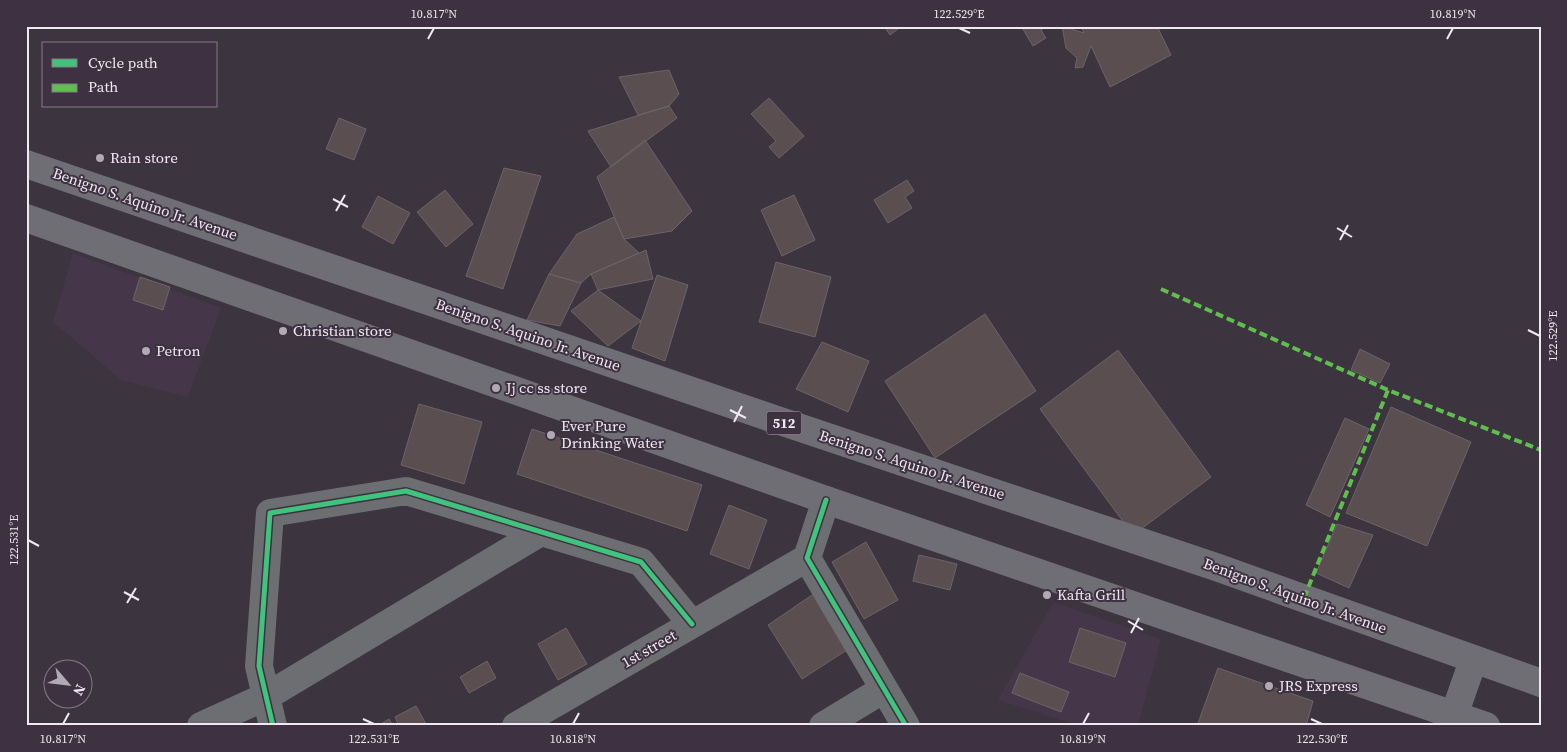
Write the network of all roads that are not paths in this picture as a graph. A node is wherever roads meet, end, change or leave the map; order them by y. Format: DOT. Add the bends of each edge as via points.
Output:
graph roads {
  1 [pos="26,164"];
  2 [pos="26,218"];
  3 [pos="826,500"];
  4 [pos="541,532"];
  5 [pos="807,558"];
  6 [pos="692,624"];
  7 [pos="1473,661"];
  8 [pos="1541,684"];
  9 [pos="884,689"];
  10 [pos="267,696"];
  11 [pos="1454,714"];
  12 [pos="201,726"];
  13 [pos="273,726"];
  14 [pos="516,726"];
  15 [pos="823,726"];
  16 [pos="906,726"];
  17 [pos="1486,726"];
  1 -- 7 [label="main road, Benigno S. Aquino Jr. Avenue / 512" via="1216,567"];
  2 -- 3 [label="main road"];
  3 -- 5 [label="street"];
  3 -- 11 [label="main road"];
  4 -- 6 [label="street" via="641,562"];
  4 -- 10 [label="street"];
  4 -- 10 [label="street" via="406,491 270,513 260,666"];
  5 -- 6 [label="street, 1st street"];
  5 -- 9 [label="street"];
  6 -- 14 [label="street, 1st street"];
  7 -- 8 [label="main road, Benigno S. Aquino Jr. Avenue / 512"];
  7 -- 11 [label="main road"];
  9 -- 15 [label="street"];
  9 -- 16 [label="street"];
  10 -- 12 [label="street"];
  10 -- 13 [label="street"];
  11 -- 17 [label="main road"];
}
